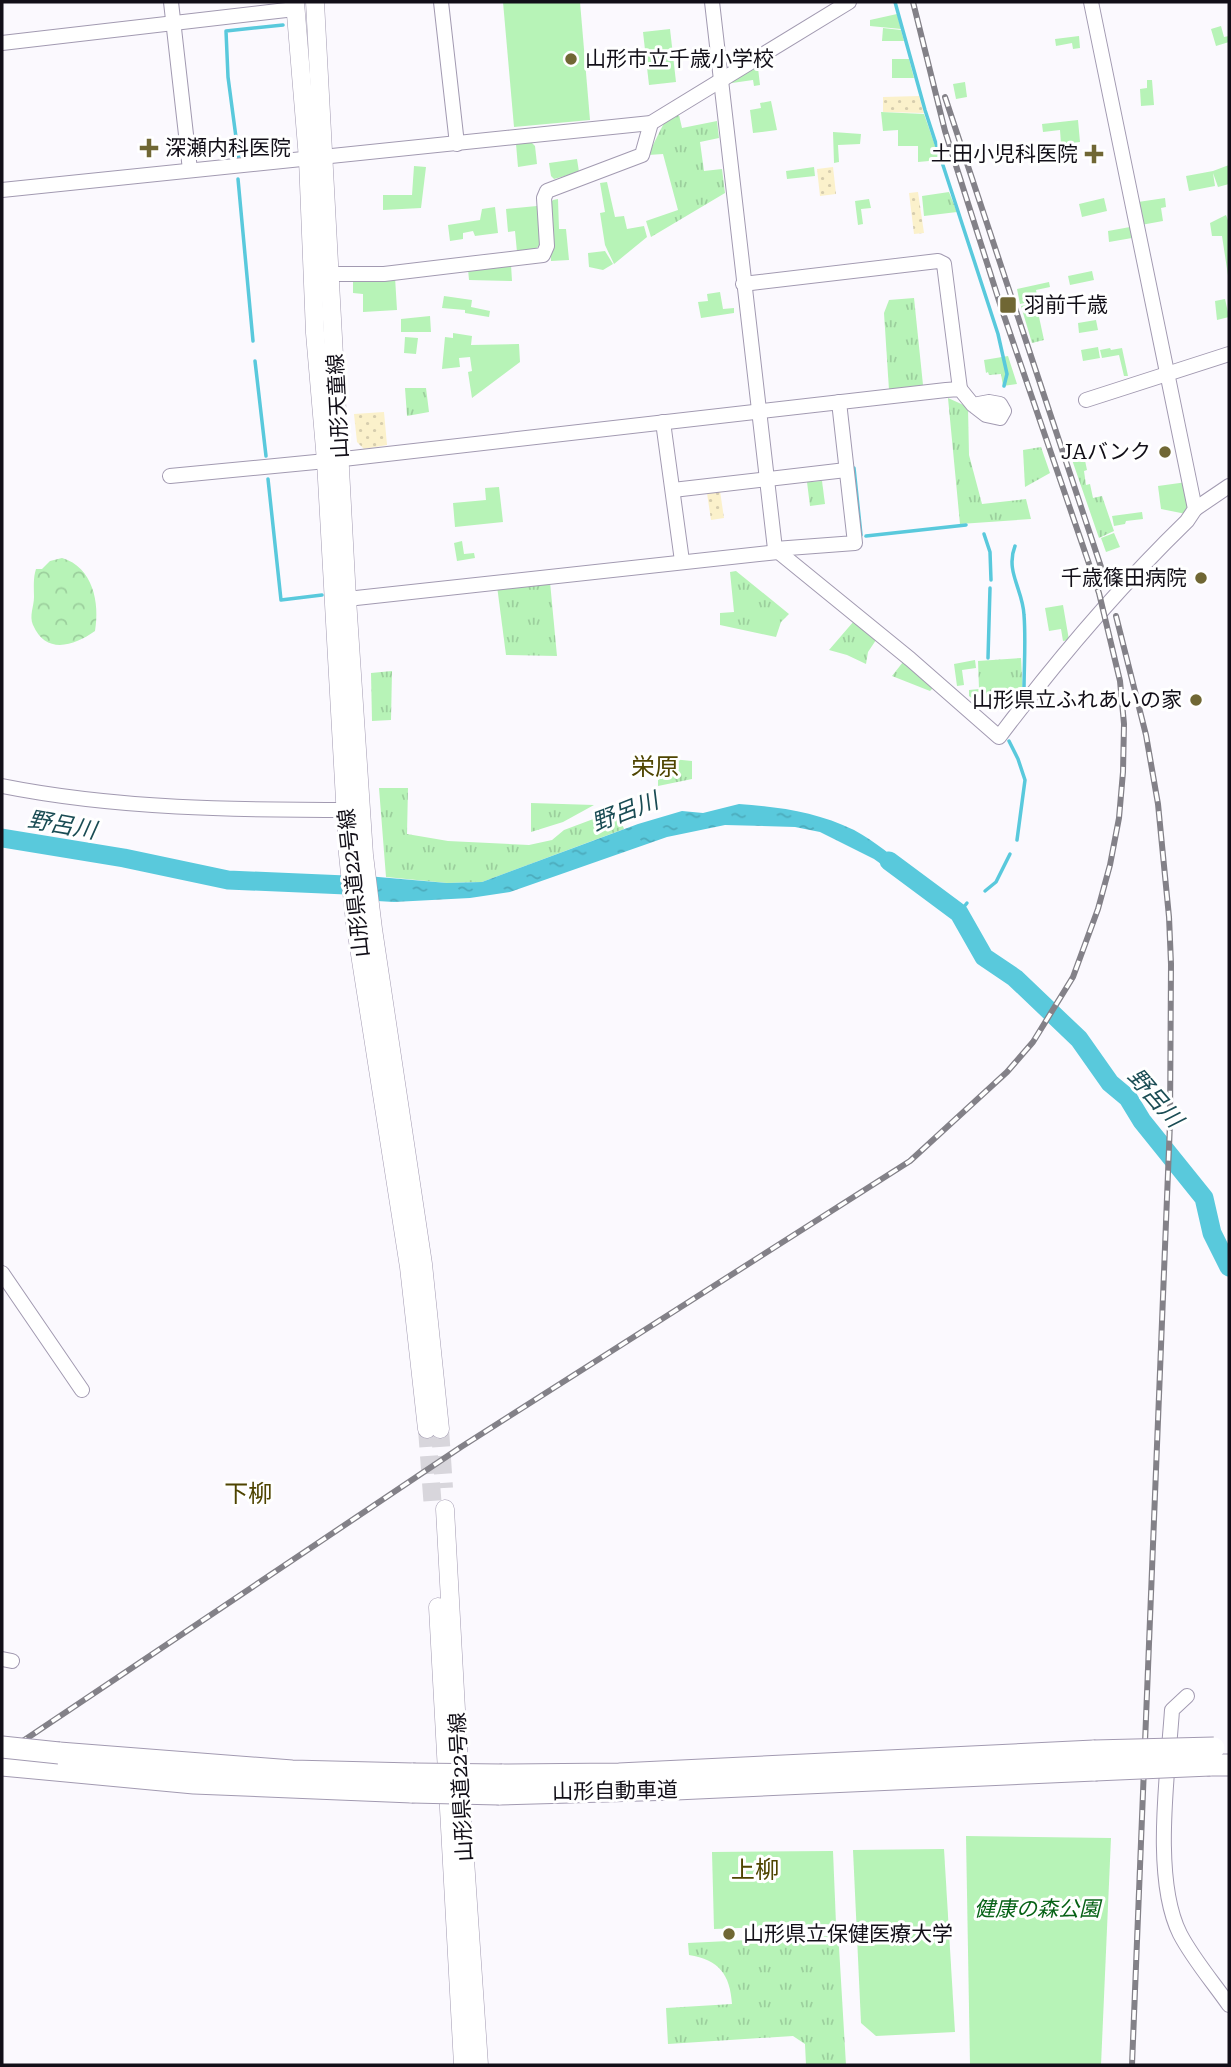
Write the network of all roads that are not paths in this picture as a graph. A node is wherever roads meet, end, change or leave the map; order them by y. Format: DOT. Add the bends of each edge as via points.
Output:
graph roads {
  1 [pos="171,2"];
  2 [pos="315,2"];
  3 [pos="441,2"];
  4 [pos="712,2"];
  5 [pos="849,2"];
  6 [pos="1091,2"];
  7 [pos="295,5"];
  8 [pos="174,24"];
  9 [pos="2,43"];
  10 [pos="720,81"];
  11 [pos="651,123"];
  12 [pos="457,144"];
  13 [pos="315,159"];
  14 [pos="190,170"];
  15 [pos="2,190"];
  16 [pos="331,274"];
  17 [pos="743,284"];
  18 [pos="315,333"];
  19 [pos="1229,354"];
  20 [pos="1167,373"];
  21 [pos="960,389"];
  22 [pos="1086,400"];
  23 [pos="839,402"];
  24 [pos="973,405"];
  25 [pos="758,411"];
  26 [pos="663,422"];
  27 [pos="333,459"];
  28 [pos="846,470"];
  29 [pos="170,476"];
  30 [pos="766,480"];
  31 [pos="1229,486"];
  32 [pos="673,490"];
  33 [pos="1195,509"];
  34 [pos="776,551"];
  35 [pos="682,561"];
  36 [pos="347,599"];
  37 [pos="2,786"];
  38 [pos="354,810"];
  39 [pos="2,1273"];
  40 [pos="82,1390"];
  41 [pos="433,1429"];
  42 [pos="1187,1696"];
  43 [pos="2,1747"];
  44 [pos="1220,1756"];
  45 [pos="55,1762"];
  46 [pos="2,1765"];
  47 [pos="1229,2005"];
  48 [pos="463,2065"];
  49 [pos="478,2065"];
  1 -- 8 [label="street"];
  2 -- 13 [label="main road, 山形天童線"];
  3 -- 12 [label="street"];
  4 -- 10 [label="street"];
  5 -- 10 [label="street"];
  6 -- 20 [label="street"];
  7 -- 8 [label="street"];
  7 -- 13 [label="main road, 山形天童線"];
  8 -- 9 [label="street"];
  8 -- 14 [label="street"];
  10 -- 11 [label="street"];
  10 -- 17 [label="street"];
  11 -- 12 [label="street"];
  11 -- 16 [label="street" via="642,155 547,191 543,255 384,274"];
  12 -- 13 [label="street"];
  13 -- 14 [label="street"];
  13 -- 16 [label="main road, 山形天童線"];
  13 -- 18 [label="main road, 山形天童線"];
  14 -- 15 [label="street"];
  16 -- 27 [label="main road, 山形天童線"];
  17 -- 21 [label="street" via="938,261 944,264"];
  17 -- 25 [label="street"];
  18 -- 27 [label="main road, 山形県道22号線"];
  19 -- 20 [label="street"];
  20 -- 22 [label="street"];
  20 -- 33 [label="street"];
  21 -- 23 [label="street"];
  21 -- 24 [label="street"];
  23 -- 25 [label="street"];
  23 -- 28 [label="street"];
  25 -- 26 [label="street"];
  25 -- 30 [label="street"];
  26 -- 27 [label="street"];
  26 -- 32 [label="street"];
  27 -- 29 [label="street"];
  27 -- 36 [label="main road, 山形天童線"];
  27 -- 38 [label="main road, 山形県道22号線"];
  28 -- 30 [label="street"];
  28 -- 34 [label="street" via="855,543"];
  30 -- 32 [label="street"];
  30 -- 34 [label="street"];
  31 -- 33 [label="street"];
  32 -- 35 [label="street"];
  33 -- 34 [label="street" via="1061,655 999,737"];
  34 -- 35 [label="street"];
  35 -- 36 [label="street"];
  36 -- 38 [label="main road, 山形天童線"];
  37 -- 38 [label="street" via="93,802"];
  38 -- 41 [label="main road, 山形県道22号線" via="364,921"];
  39 -- 40 [label="street"];
  42 -- 47 [label="street" via="1171,1710 1164,1869 1168,1903 1180,1934"];
  43 -- 45 [label="highway, 山形自動車道, bridge"];
  44 -- 45 [label="highway, 山形自動車道, bridge" via="676,1789 413,1783 292,1771"];
  45 -- 46 [label="highway, 山形自動車道"];
  48 -- 49 [label="main road, 山形県道22号線" via="439,1509"];
}
